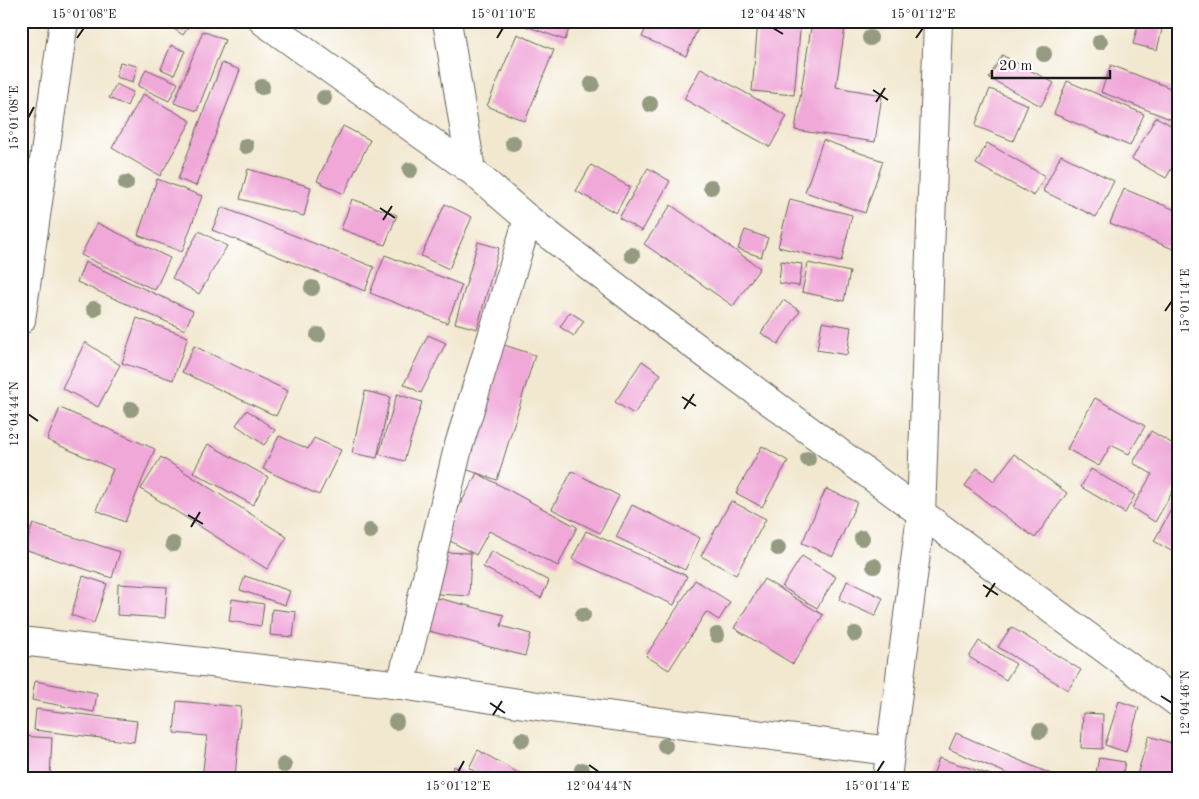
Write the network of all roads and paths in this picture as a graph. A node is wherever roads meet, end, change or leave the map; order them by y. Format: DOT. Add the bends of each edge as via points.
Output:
graph roads {
  1 [pos="64,21"];
  2 [pos="263,21"];
  3 [pos="447,21"];
  4 [pos="938,21"];
  5 [pos="471,170"];
  6 [pos="528,219"];
  7 [pos="21,320"];
  8 [pos="921,516"];
  9 [pos="21,641"];
  10 [pos="401,684"];
  11 [pos="1178,703"];
  12 [pos="889,765"];
  1 -- 7 [label="street"];
  2 -- 5 [label="street"];
  3 -- 5 [label="street"];
  4 -- 8 [label="street"];
  5 -- 6 [label="street"];
  6 -- 8 [label="street"];
  6 -- 10 [label="street" via="458,448"];
  8 -- 11 [label="street"];
  8 -- 12 [label="street"];
  9 -- 10 [label="street"];
  10 -- 12 [label="street"];
}
